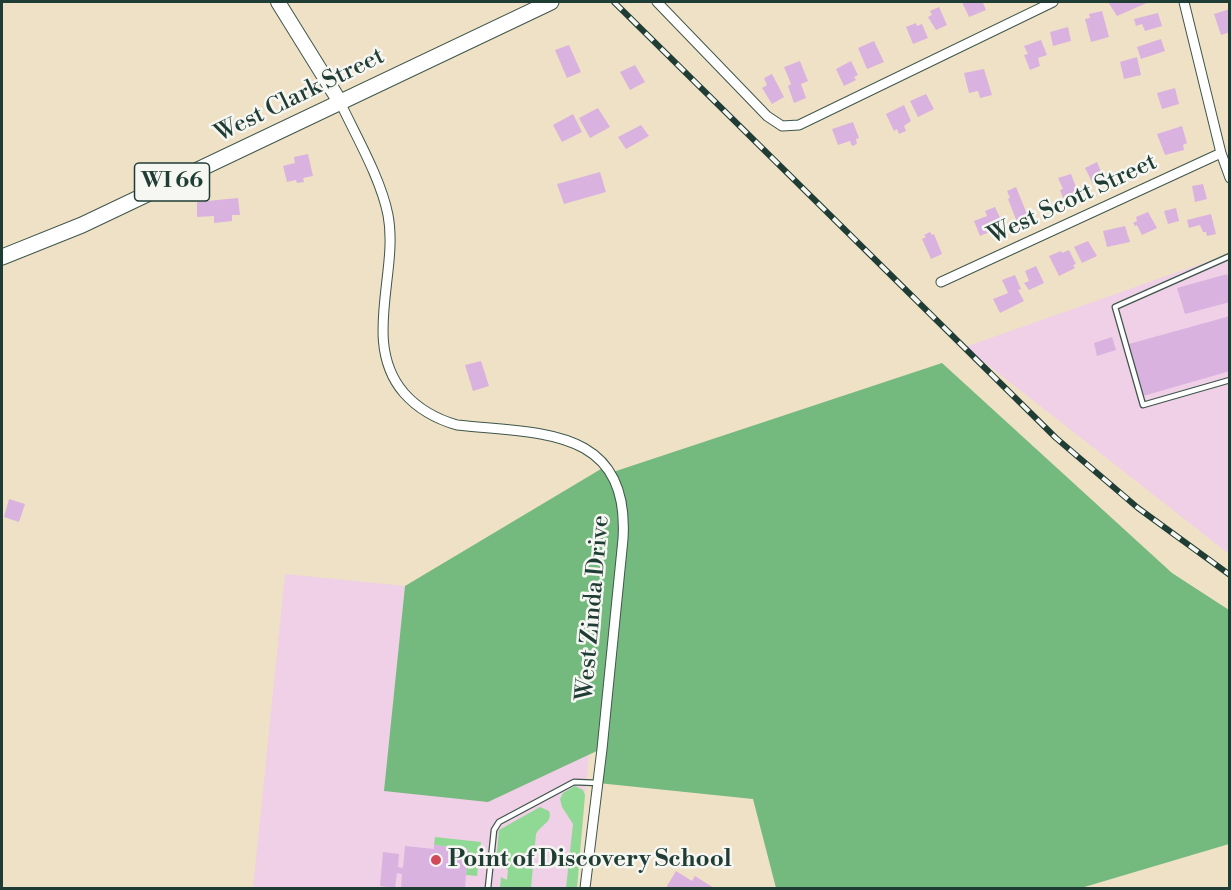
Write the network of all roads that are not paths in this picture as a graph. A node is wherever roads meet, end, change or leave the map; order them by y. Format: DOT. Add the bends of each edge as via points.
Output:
graph roads {
  1 [pos="279,2"];
  2 [pos="551,2"];
  3 [pos="657,2"];
  4 [pos="1053,2"];
  5 [pos="1184,2"];
  6 [pos="340,102"];
  7 [pos="1221,153"];
  8 [pos="1230,178"];
  9 [pos="1230,256"];
  10 [pos="2,257"];
  11 [pos="941,282"];
  12 [pos="1230,380"];
  13 [pos="598,783"];
  14 [pos="488,888"];
  15 [pos="585,888"];
  1 -- 6 [label="street"];
  2 -- 6 [label="main road, West Clark Street / WI 66"];
  3 -- 4 [label="street" via="767,116 782,126 799,125"];
  5 -- 7 [label="street"];
  6 -- 10 [label="main road, West Clark Street / WI 66" via="82,225"];
  6 -- 13 [label="street, West Zinda Drive" via="388,214 390,253 384,345 389,368 400,388 416,406 443,421 553,436 582,446 606,466 620,494 622,539"];
  7 -- 8 [label="street"];
  7 -- 11 [label="street, West Scott Street"];
  9 -- 12 [label="lane" via="1115,307 1143,405"];
  13 -- 14 [label="lane" via="574,782 499,822 494,830"];
  13 -- 15 [label="street, West Zinda Drive"];
}
